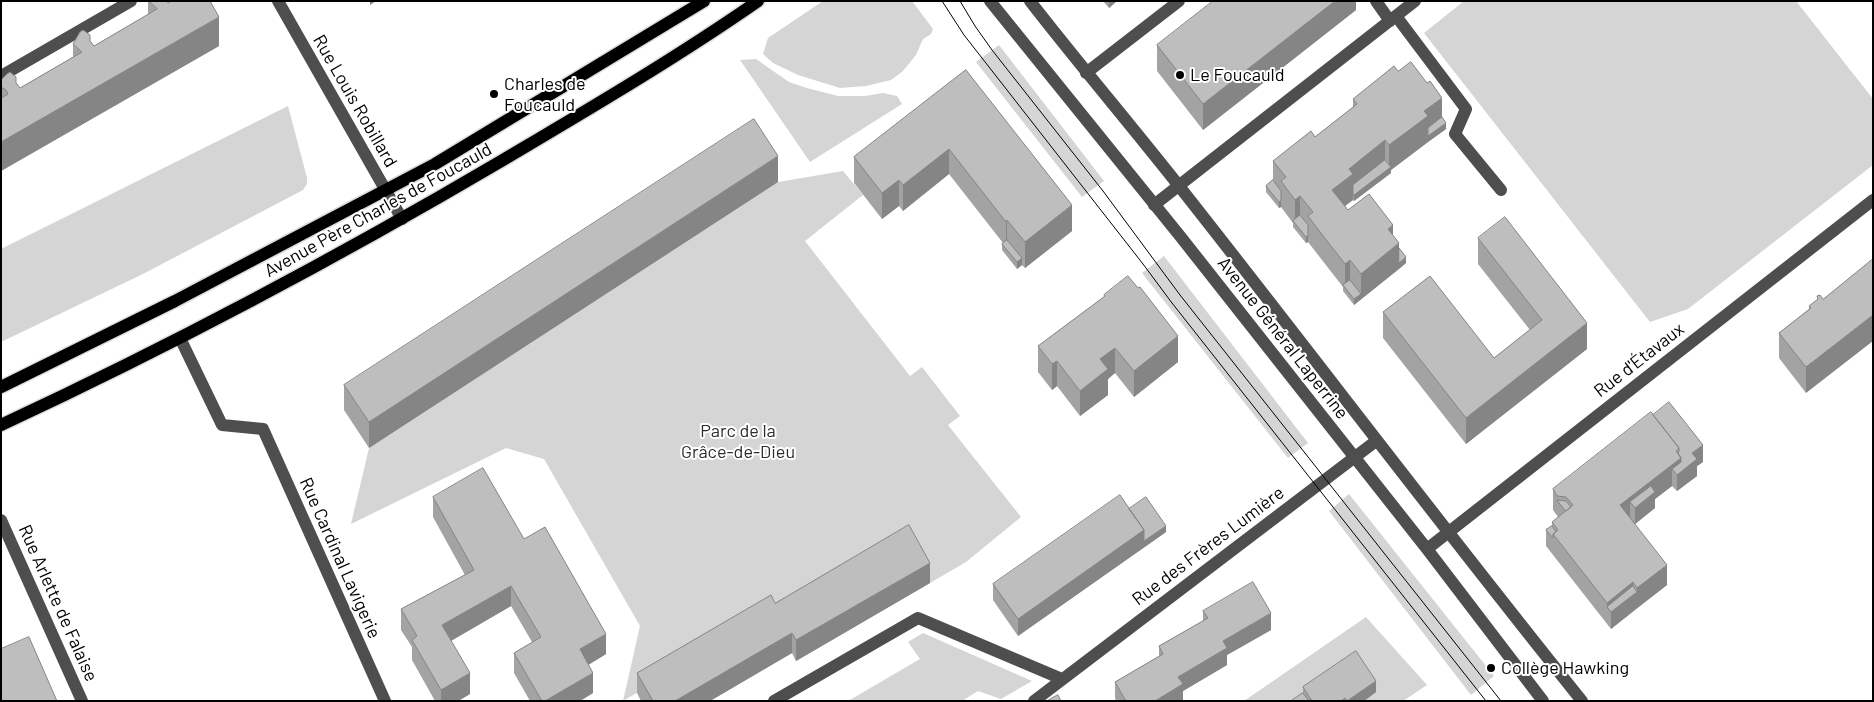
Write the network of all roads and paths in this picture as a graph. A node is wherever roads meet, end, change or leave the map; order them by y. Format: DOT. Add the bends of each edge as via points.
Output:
graph roads {
  1 [pos="131,1"];
  2 [pos="278,1"];
  3 [pos="704,1"];
  4 [pos="758,1"];
  5 [pos="990,1"];
  6 [pos="1030,1"];
  7 [pos="1179,1"];
  8 [pos="1376,1"];
  9 [pos="1415,1"];
  10 [pos="1393,18"];
  11 [pos="1086,73"];
  12 [pos="1,76"];
  13 [pos="1178,186"];
  14 [pos="1501,190"];
  15 [pos="385,191"];
  16 [pos="1873,200"];
  17 [pos="1154,205"];
  18 [pos="402,219"];
  19 [pos="180,338"];
  20 [pos="1,387"];
  21 [pos="1,425"];
  22 [pos="1376,441"];
  23 [pos="1354,457"];
  24 [pos="1,520"];
  25 [pos="1448,532"];
  26 [pos="1427,549"];
  27 [pos="1062,679"];
  28 [pos="1581,700"];
  29 [pos="82,701"];
  30 [pos="385,701"];
  31 [pos="774,701"];
  32 [pos="1034,701"];
  33 [pos="1543,701"];
  1 -- 12 [label="street"];
  2 -- 15 [label="street, Rue Louis Robillard"];
  3 -- 15 [label="main road, Avenue Père Charles de Foucauld"];
  4 -- 18 [label="main road, Avenue Père Charles de Foucauld" via="700,41 557,129"];
  5 -- 17 [label="street, Avenue Général Laperrine"];
  6 -- 11 [label="street, Avenue Général Laperrine"];
  7 -- 11 [label="street"];
  8 -- 10 [label="street"];
  9 -- 10 [label="street"];
  10 -- 13 [label="street"];
  10 -- 14 [label="street" via="1466,109 1455,134"];
  11 -- 13 [label="street, Avenue Général Laperrine"];
  13 -- 17 [label="street"];
  13 -- 22 [label="street, Avenue Général Laperrine"];
  15 -- 18 [label="street, Rue Louis Robillard"];
  15 -- 20 [label="main road, Avenue Père Charles de Foucauld" via="175,301"];
  16 -- 25 [label="street, Rue d'Étavaux"];
  17 -- 23 [label="street, Avenue Général Laperrine"];
  18 -- 19 [label="main road, Avenue Père Charles de Foucauld"];
  19 -- 21 [label="main road, Avenue Père Charles de Foucauld"];
  19 -- 30 [label="street, Rue Cardinal Lavigerie" via="222,425 262,429"];
  22 -- 23 [label="street, Rue des Frères Lumière"];
  22 -- 25 [label="street, Avenue Général Laperrine"];
  23 -- 26 [label="street, Avenue Général Laperrine"];
  23 -- 27 [label="street, Rue des Frères Lumière"];
  24 -- 29 [label="street, Rue Arlette de Falaise"];
  25 -- 26 [label="street, Rue d'Étavaux"];
  25 -- 28 [label="street, Avenue Général Laperrine"];
  26 -- 33 [label="street, Avenue Général Laperrine"];
  27 -- 31 [label="street" via="918,618"];
  27 -- 32 [label="street, Rue des Frères Lumière"];
}
